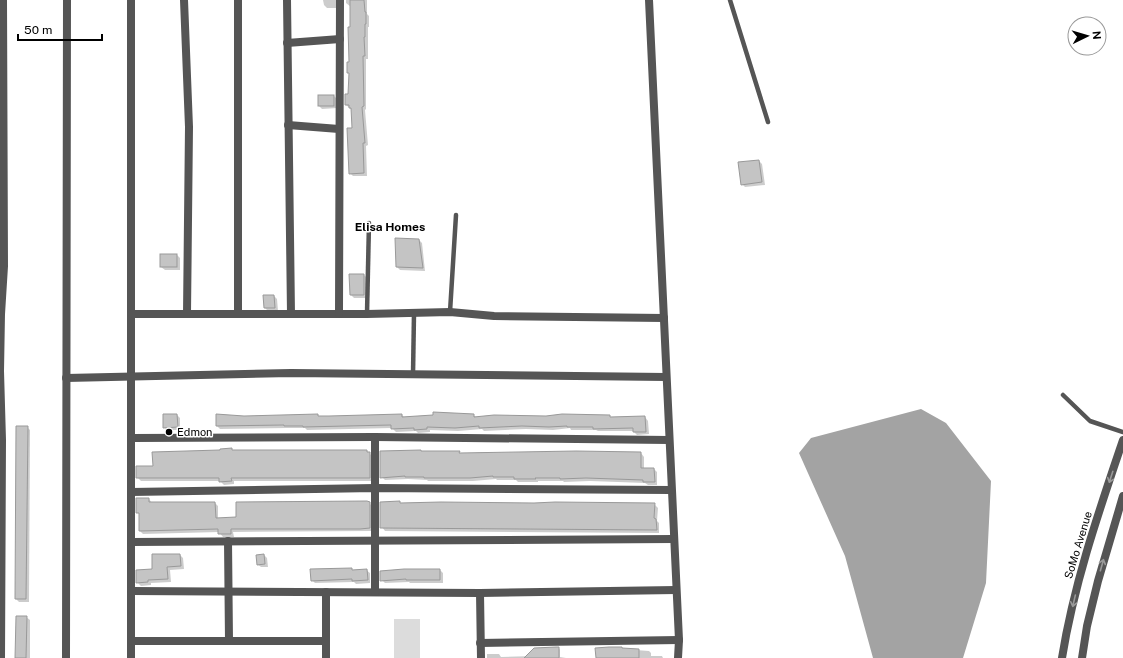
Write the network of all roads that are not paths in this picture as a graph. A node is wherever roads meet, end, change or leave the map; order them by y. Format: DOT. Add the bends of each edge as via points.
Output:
graph roads {
  1 [pos="3,0"];
  2 [pos="67,0"];
  3 [pos="131,0"];
  4 [pos="184,0"];
  5 [pos="238,0"];
  6 [pos="287,0"];
  7 [pos="340,0"];
  8 [pos="649,0"];
  9 [pos="730,0"];
  10 [pos="340,39"];
  11 [pos="287,42"];
  12 [pos="768,122"];
  13 [pos="288,126"];
  14 [pos="339,129"];
  15 [pos="456,215"];
  16 [pos="369,224"];
  17 [pos="2,266"];
  18 [pos="450,312"];
  19 [pos="414,313"];
  20 [pos="0,314"];
  21 [pos="132,314"];
  22 [pos="187,314"];
  23 [pos="238,314"];
  24 [pos="291,314"];
  25 [pos="339,314"];
  26 [pos="367,314"];
  27 [pos="664,318"];
  28 [pos="0,371"];
  29 [pos="413,374"];
  30 [pos="666,377"];
  31 [pos="66,378"];
  32 [pos="131,378"];
  33 [pos="1063,395"];
  34 [pos="1123,432"];
  35 [pos="375,437"];
  36 [pos="131,438"];
  37 [pos="1,440"];
  38 [pos="669,440"];
  39 [pos="1123,440"];
  40 [pos="375,488"];
  41 [pos="671,490"];
  42 [pos="131,492"];
  43 [pos="1123,496"];
  44 [pos="674,539"];
  45 [pos="375,540"];
  46 [pos="228,541"];
  47 [pos="130,542"];
  48 [pos="676,590"];
  49 [pos="131,591"];
  50 [pos="229,592"];
  51 [pos="326,592"];
  52 [pos="374,592"];
  53 [pos="480,593"];
  54 [pos="679,640"];
  55 [pos="229,641"];
  56 [pos="326,641"];
  57 [pos="132,642"];
  58 [pos="480,643"];
  59 [pos="1,658"];
  60 [pos="66,658"];
  61 [pos="131,658"];
  62 [pos="326,658"];
  63 [pos="480,658"];
  64 [pos="678,658"];
  65 [pos="1062,658"];
  66 [pos="1082,658"];
  1 -- 17 [label="street"];
  2 -- 31 [label="street"];
  3 -- 21 [label="street"];
  4 -- 22 [label="street" via="189,126"];
  5 -- 23 [label="street"];
  6 -- 11 [label="street"];
  7 -- 10 [label="street"];
  8 -- 27 [label="street"];
  9 -- 12 [label="lane"];
  10 -- 11 [label="street"];
  10 -- 14 [label="street"];
  11 -- 13 [label="street"];
  13 -- 14 [label="street"];
  13 -- 24 [label="street"];
  14 -- 25 [label="street"];
  15 -- 18 [label="lane"];
  16 -- 26 [label="lane"];
  17 -- 20 [label="street"];
  18 -- 19 [label="street"];
  18 -- 27 [label="street" via="494,316"];
  19 -- 26 [label="street"];
  19 -- 29 [label="lane"];
  20 -- 28 [label="street"];
  21 -- 22 [label="street"];
  21 -- 32 [label="street"];
  22 -- 23 [label="street"];
  23 -- 24 [label="street"];
  24 -- 25 [label="street"];
  25 -- 26 [label="street"];
  27 -- 30 [label="street"];
  28 -- 37 [label="street"];
  29 -- 30 [label="street"];
  29 -- 32 [label="street" via="291,373"];
  30 -- 38 [label="street"];
  31 -- 32 [label="street"];
  31 -- 60 [label="street"];
  32 -- 36 [label="street"];
  33 -- 34 [label="lane" via="1090,420"];
  35 -- 36 [label="street"];
  35 -- 38 [label="street"];
  35 -- 40 [label="street"];
  36 -- 42 [label="street"];
  37 -- 59 [label="street"];
  38 -- 41 [label="street"];
  39 -- 65 [label="street, SoMo Avenue, one-way" via="1078,582"];
  40 -- 41 [label="street"];
  40 -- 42 [label="street"];
  40 -- 45 [label="street"];
  41 -- 44 [label="street"];
  42 -- 47 [label="street"];
  66 -- 43 [label="street, one-way" via="1098,581"];
  44 -- 45 [label="street"];
  44 -- 48 [label="street"];
  45 -- 46 [label="street"];
  45 -- 52 [label="street"];
  46 -- 47 [label="street"];
  46 -- 50 [label="street"];
  47 -- 49 [label="street"];
  48 -- 53 [label="street"];
  48 -- 54 [label="street"];
  49 -- 50 [label="street"];
  49 -- 57 [label="street"];
  50 -- 51 [label="street"];
  50 -- 55 [label="street"];
  51 -- 52 [label="street"];
  51 -- 56 [label="street"];
  52 -- 53 [label="street"];
  53 -- 58 [label="street"];
  54 -- 58 [label="street"];
  54 -- 64 [label="street"];
  55 -- 56 [label="street"];
  55 -- 57 [label="street"];
  56 -- 62 [label="street"];
  57 -- 61 [label="street"];
  58 -- 63 [label="street"];
}
